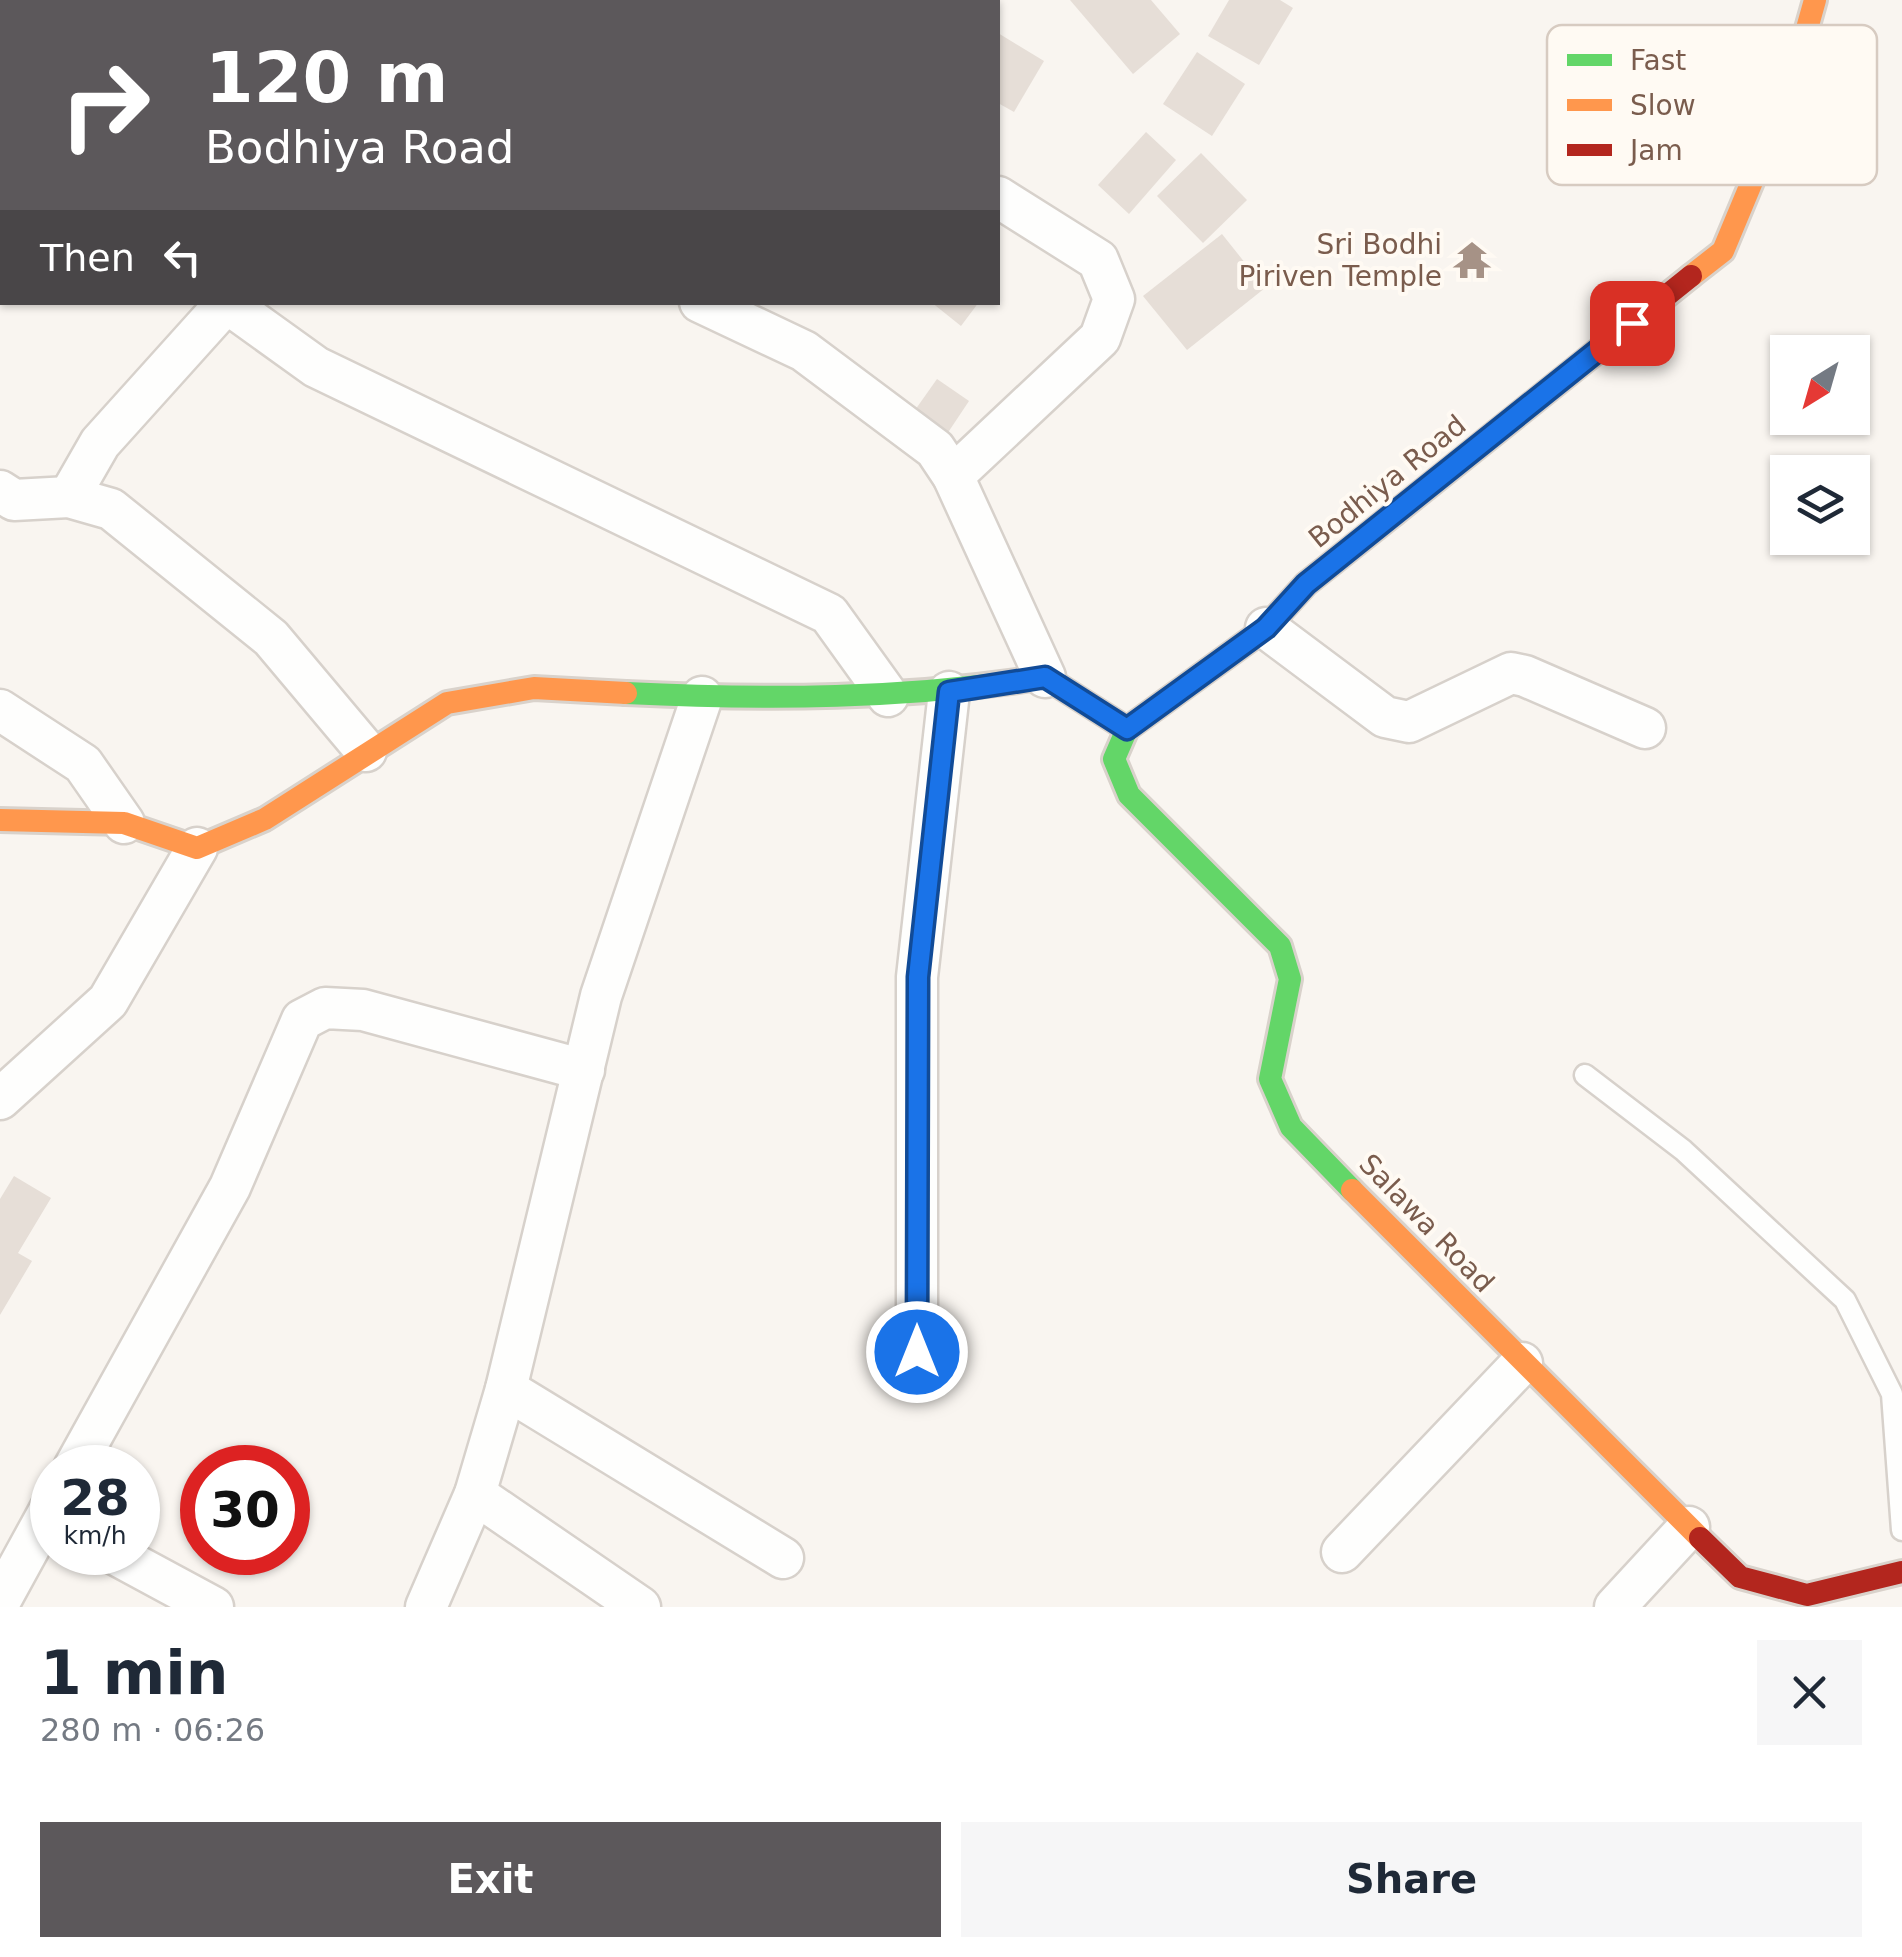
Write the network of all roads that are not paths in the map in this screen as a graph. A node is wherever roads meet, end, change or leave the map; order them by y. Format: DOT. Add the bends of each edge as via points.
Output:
graph roads {
  1 [pos="1815,0"];
  2 [pos="1808,25"];
  3 [pos="1750,185"];
  4 [pos="1000,198"];
  5 [pos="225,305"];
  6 [pos="230,305"];
  7 [pos="706,305"];
  8 [pos="954,476"];
  9 [pos="0,491"];
  10 [pos="69,497"];
  11 [pos="1266,628"];
  12 [pos="1045,677"];
  13 [pos="949,692"];
  14 [pos="888,696"];
  15 [pos="702,697"];
  16 [pos="0,710"];
  17 [pos="1645,728"];
  18 [pos="1127,729"];
  19 [pos="366,751"];
  20 [pos="0,820"];
  21 [pos="124,823"];
  22 [pos="197,848"];
  23 [pos="584,1070"];
  24 [pos="1585,1075"];
  25 [pos="0,1099"];
  26 [pos="917,1352"];
  27 [pos="1522,1363"];
  28 [pos="506,1390"];
  29 [pos="87,1445"];
  30 [pos="475,1494"];
  31 [pos="1689,1527"];
  32 [pos="1902,1530"];
  33 [pos="30,1549"];
  34 [pos="1342,1552"];
  35 [pos="783,1558"];
  36 [pos="1902,1572"];
  37 [pos="154,1575"];
  38 [pos="0,1601"];
  39 [pos="213,1607"];
  40 [pos="426,1607"];
  41 [pos="640,1607"];
  42 [pos="1615,1607"];
  1 -- 2 [label="street, Bodhiya Road"];
  3 -- 11 [label="street, Bodhiya Road" via="1722,251 1306,584"];
  4 -- 8 [label="street" via="1098,260 1114,298 1100,338"];
  5 -- 10 [label="street" via="100,443"];
  6 -- 14 [label="street" via="316,367 829,614"];
  7 -- 8 [label="street" via="804,351 935,449"];
  8 -- 12 [label="street"];
  9 -- 10 [label="street" via="14,500"];
  10 -- 19 [label="street" via="112,509 271,638"];
  11 -- 17 [label="street" via="1384,717 1409,722 1510,674"];
  11 -- 18 [label="street, Bodhiya Road"];
  12 -- 13 [label="street"];
  12 -- 18 [label="street"];
  13 -- 14 [label="street"];
  13 -- 26 [label="street" via="918,977"];
  14 -- 15 [label="street"];
  15 -- 19 [label="street" via="534,688 447,703"];
  15 -- 23 [label="street" via="601,996"];
  16 -- 21 [label="street" via="83,764"];
  18 -- 27 [label="street, Salawa Road" via="1114,759 1128,795 1280,946 1290,979 1270,1079 1291,1127"];
  19 -- 22 [label="street" via="265,818"];
  20 -- 21 [label="street"];
  21 -- 22 [label="street"];
  22 -- 25 [label="street" via="108,1001"];
  23 -- 28 [label="street"];
  23 -- 29 [label="street" via="363,1010 325,1008 302,1020 230,1187"];
  24 -- 32 [label="lane" via="1684,1150 1845,1300 1892,1394"];
  27 -- 31 [label="street, Salawa Road"];
  27 -- 34 [label="street"];
  28 -- 30 [label="street"];
  28 -- 35 [label="street"];
  30 -- 40 [label="street"];
  30 -- 41 [label="street"];
  31 -- 36 [label="street, Salawa Road" via="1740,1577 1806,1595"];
  31 -- 42 [label="street"];
  33 -- 38 [label="street"];
  37 -- 39 [label="street"];
}
